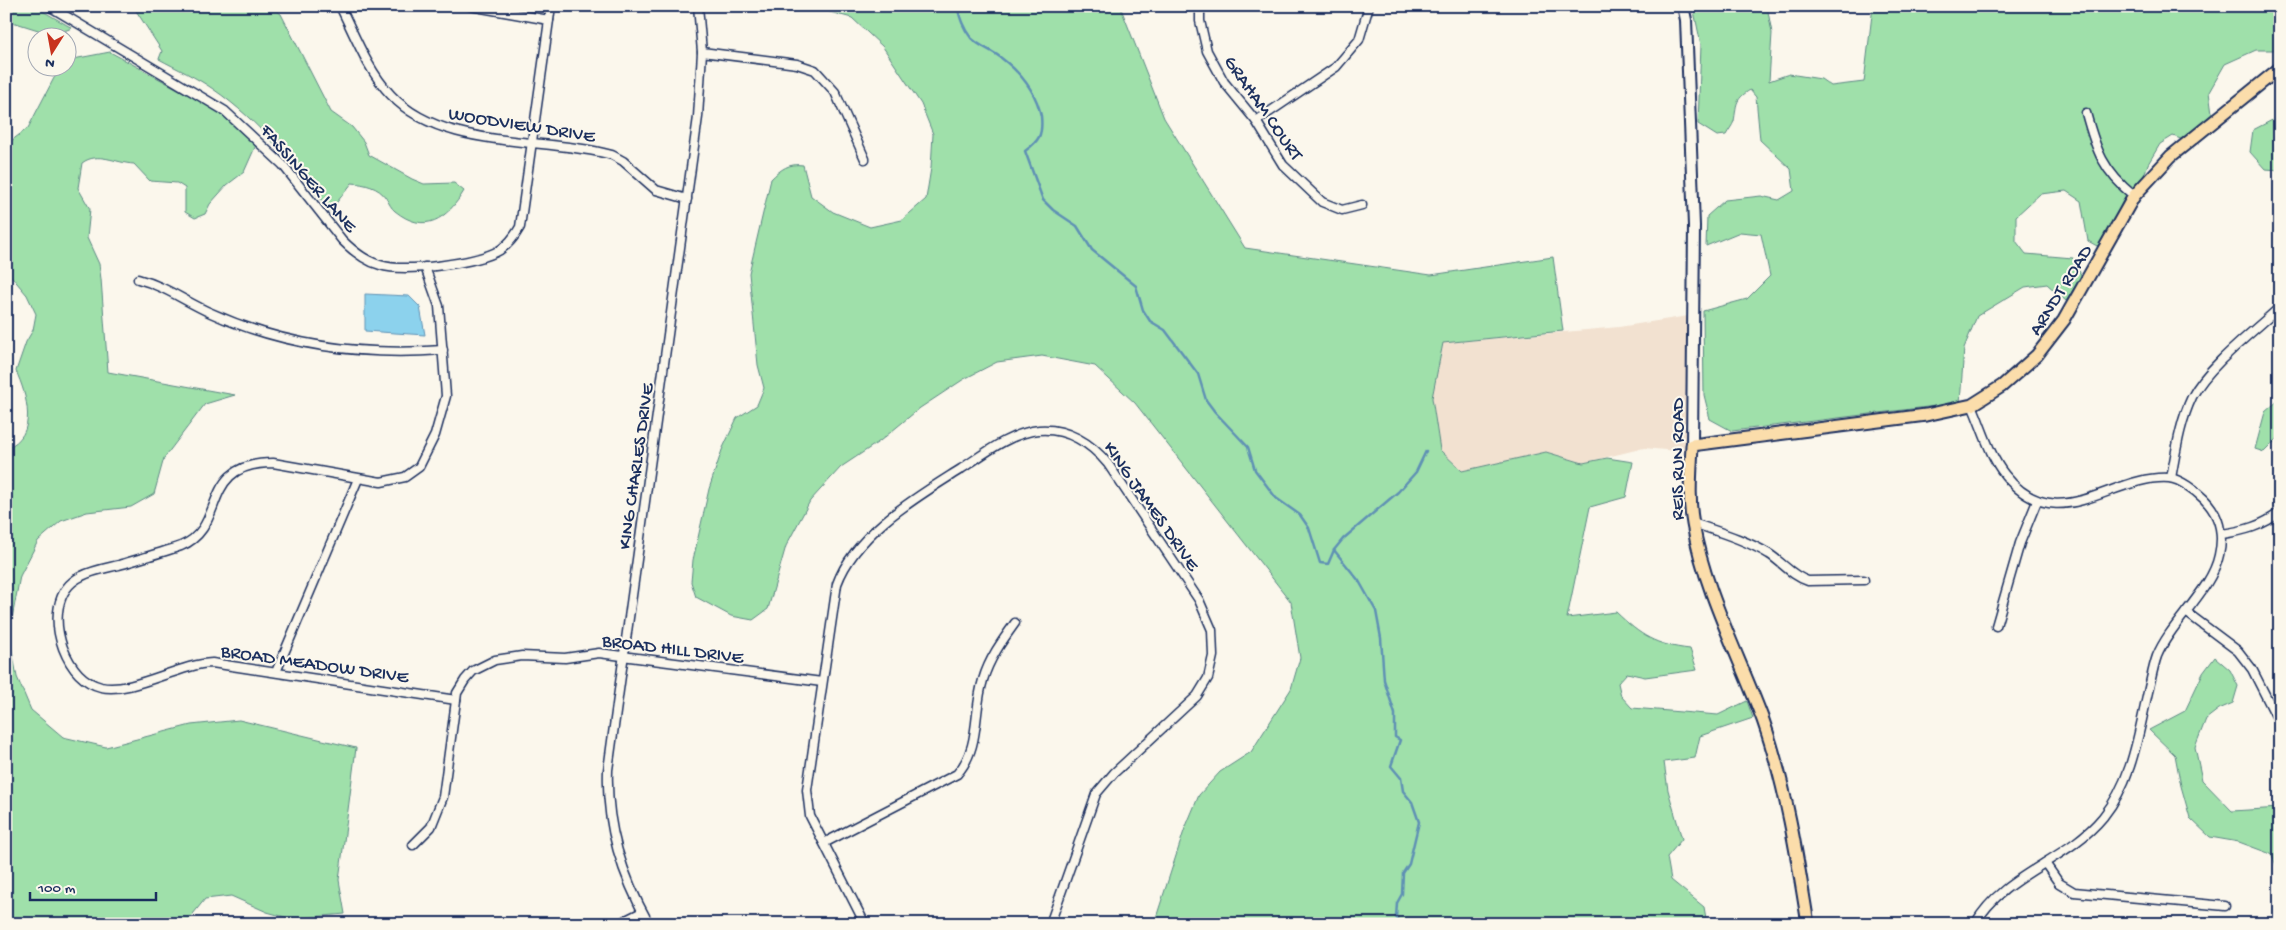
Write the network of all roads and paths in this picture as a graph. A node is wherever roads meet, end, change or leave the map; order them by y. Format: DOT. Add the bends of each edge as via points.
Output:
graph roads {
  1 [pos="50,6"];
  2 [pos="340,6"];
  3 [pos="470,6"];
  4 [pos="551,6"];
  5 [pos="698,6"];
  6 [pos="1200,6"];
  7 [pos="1369,6"];
  8 [pos="1683,6"];
  9 [pos="549,20"];
  10 [pos="702,52"];
  11 [pos="2280,68"];
  12 [pos="2086,114"];
  13 [pos="1256,121"];
  14 [pos="533,143"];
  15 [pos="865,159"];
  16 [pos="2134,196"];
  17 [pos="687,199"];
  18 [pos="1362,205"];
  19 [pos="426,267"];
  20 [pos="138,279"];
  21 [pos="2280,307"];
  22 [pos="443,350"];
  23 [pos="1972,405"];
  24 [pos="1692,445"];
  25 [pos="2170,478"];
  26 [pos="358,479"];
  27 [pos="2037,501"];
  28 [pos="2280,512"];
  29 [pos="1693,524"];
  30 [pos="2222,534"];
  31 [pos="1864,580"];
  32 [pos="2186,612"];
  33 [pos="1015,623"];
  34 [pos="1996,626"];
  35 [pos="624,654"];
  36 [pos="276,672"];
  37 [pos="822,682"];
  38 [pos="456,700"];
  39 [pos="2280,730"];
  40 [pos="824,843"];
  41 [pos="413,845"];
  42 [pos="2045,863"];
  43 [pos="2225,906"];
  44 [pos="642,912"];
  45 [pos="618,924"];
  46 [pos="648,924"];
  47 [pos="865,924"];
  48 [pos="1050,924"];
  49 [pos="1808,924"];
  50 [pos="1822,924"];
  51 [pos="1975,924"];
  1 -- 19 [label="street, FASSINGER LANE" via="136,60 214,103 237,120 283,165 342,240 365,259 389,268"];
  2 -- 14 [label="street, WOODVIEW DRIVE" via="379,80 402,106 420,118 457,132"];
  3 -- 9 [label="street"];
  4 -- 9 [label="street, FASSINGER LANE"];
  5 -- 10 [label="street, KING CHARLES DRIVE"];
  6 -- 13 [label="street, GRAHAM COURT" via="1207,52 1224,82"];
  7 -- 13 [label="street" via="1359,40 1336,67"];
  8 -- 24 [label="street, REIS RUN ROAD" via="1694,226"];
  9 -- 14 [label="street, FASSINGER LANE"];
  10 -- 15 [label="street" via="797,64 815,70 835,92"];
  10 -- 17 [label="street, KING CHARLES DRIVE" via="698,117"];
  11 -- 16 [label="main road, ARNDT ROAD" via="2171,156"];
  12 -- 16 [label="street" via="2096,150 2107,170"];
  13 -- 18 [label="street, GRAHAM COURT" via="1283,165 1322,202 1342,210"];
  14 -- 17 [label="street, WOODVIEW DRIVE" via="612,155 656,190"];
  14 -- 19 [label="street, FASSINGER LANE" via="522,220 512,240 500,250 483,256"];
  16 -- 23 [label="main road, ARNDT ROAD" via="2054,336 2002,386"];
  17 -- 35 [label="street, KING CHARLES DRIVE"];
  19 -- 22 [label="street, BROAD MEADOW DRIVE" via="439,306"];
  20 -- 22 [label="street" via="158,284 211,313 292,341 354,351 407,353"];
  21 -- 25 [label="street" via="2211,372 2197,390 2184,418"];
  22 -- 26 [label="street, BROAD MEADOW DRIVE" via="444,408 436,435 419,466 398,480"];
  23 -- 24 [label="main road, ARNDT ROAD" via="1926,415"];
  23 -- 27 [label="street" via="1999,466 2018,488"];
  24 -- 29 [label="main road, REIS RUN ROAD" via="1690,498"];
  25 -- 27 [label="street" via="2143,481 2084,500"];
  25 -- 30 [label="street" via="2204,499 2217,518"];
  26 -- 36 [label="street"];
  26 -- 36 [label="street, BROAD MEADOW DRIVE" via="272,463 241,468 223,483 204,525 193,540 82,576 62,595 57,617 61,642 74,669 93,684 123,687 204,663"];
  27 -- 34 [label="street" via="2017,552"];
  28 -- 30 [label="street" via="2266,522"];
  29 -- 31 [label="street" via="1770,554 1799,579"];
  29 -- 49 [label="main road, REIS RUN ROAD" via="1719,611 1763,721 1778,770 1798,859"];
  30 -- 32 [label="street" via="2216,565"];
  32 -- 39 [label="street" via="2238,651 2252,669"];
  32 -- 42 [label="street" via="2157,656 2133,760 2122,789 2095,825"];
  33 -- 40 [label="street" via="987,669 979,697 973,746 966,764 957,774"];
  35 -- 37 [label="street, BROAD HILL DRIVE"];
  35 -- 38 [label="street, BROAD HILL DRIVE" via="599,653 565,658 522,656 495,660 473,671 460,686"];
  35 -- 44 [label="street, KING CHARLES DRIVE" via="608,770 608,804 620,861"];
  36 -- 38 [label="street, BROAD MEADOW DRIVE"];
  37 -- 40 [label="street, KING JAMES DRIVE" via="807,790 810,816"];
  37 -- 48 [label="street, KING JAMES DRIVE" via="833,598 841,573 856,552 890,517 986,452 1024,433 1039,430 1065,433 1091,445 1100,454 1199,600 1212,630 1213,656 1208,678 1197,696 1114,772 1096,794"];
  38 -- 41 [label="street, BROAD HILL DRIVE" via="443,797 431,827"];
  40 -- 47 [label="street, KING JAMES DRIVE"];
  42 -- 43 [label="street" via="2059,883 2074,892"];
  42 -- 51 [label="street" via="1995,896"];
  44 -- 45 [label="street"];
  44 -- 46 [label="street, KING CHARLES DRIVE"];
  49 -- 50 [label="street"];
}
